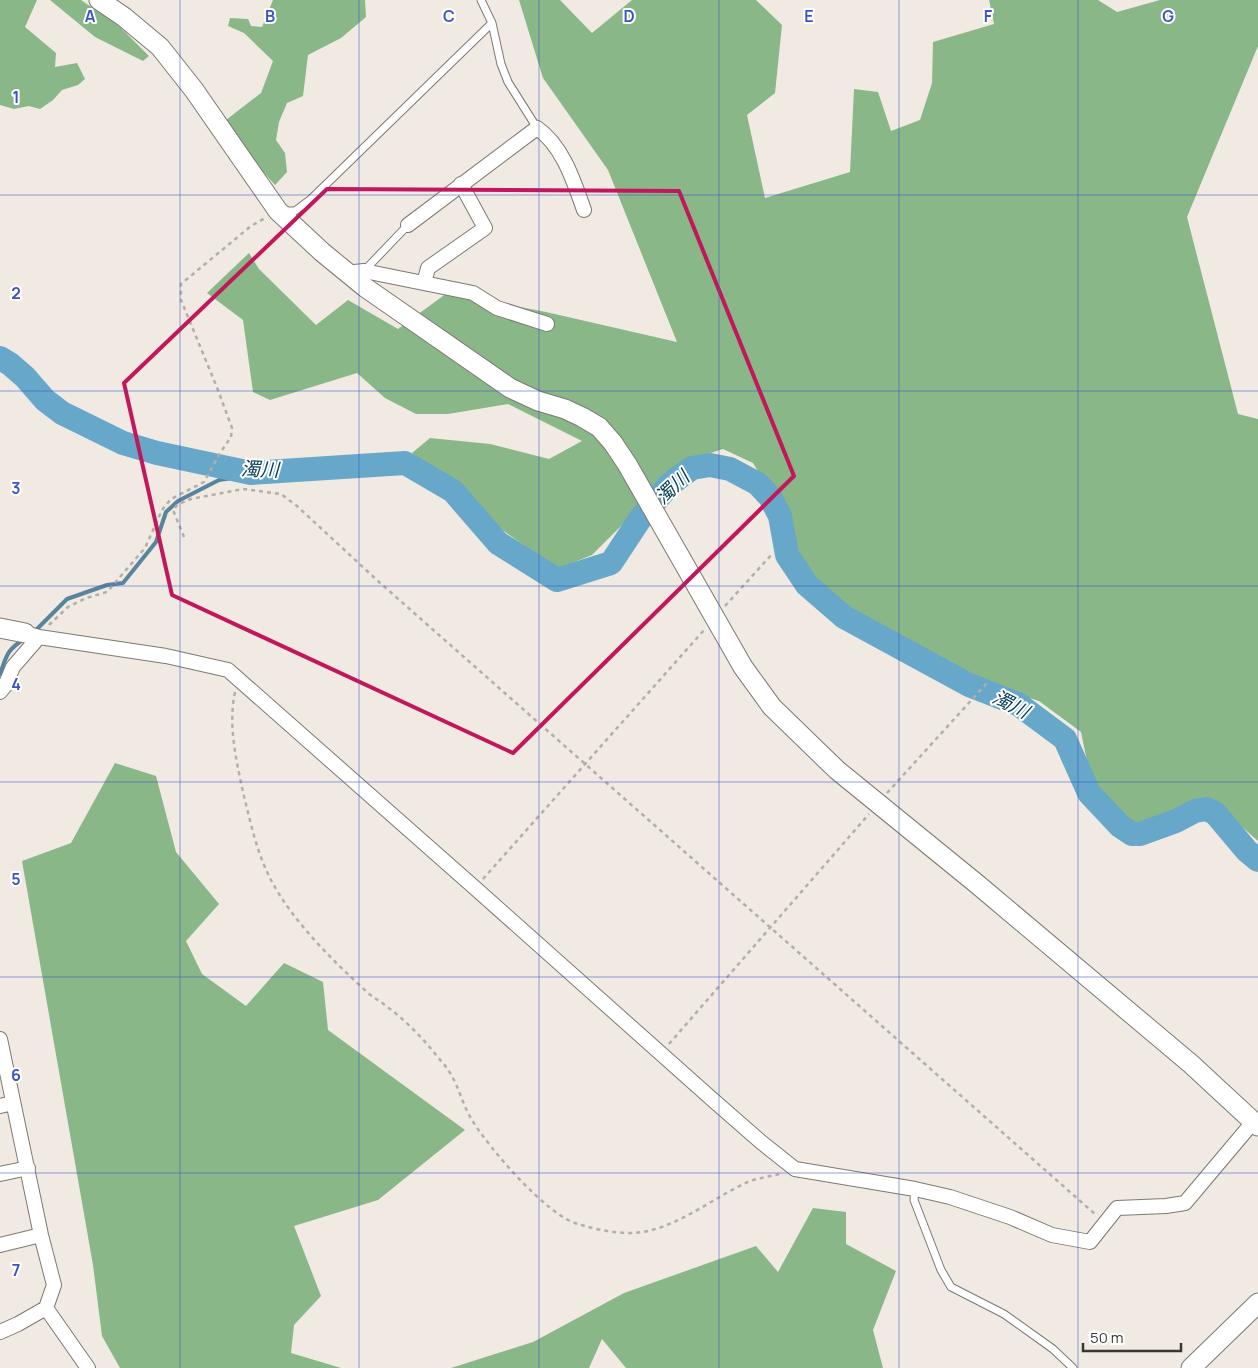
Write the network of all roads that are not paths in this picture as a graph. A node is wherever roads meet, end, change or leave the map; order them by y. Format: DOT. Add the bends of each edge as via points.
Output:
graph roads {
  1 [pos="100,0"];
  2 [pos="481,0"];
  3 [pos="492,23"];
  4 [pos="537,128"];
  5 [pos="461,184"];
  6 [pos="584,210"];
  7 [pos="278,211"];
  8 [pos="408,225"];
  9 [pos="355,272"];
  10 [pos="424,283"];
  11 [pos="547,324"];
  12 [pos="0,628"];
  13 [pos="33,635"];
  14 [pos="0,692"];
  15 [pos="0,1039"];
  16 [pos="7,1105"];
  17 [pos="1256,1123"];
  18 [pos="28,1168"];
  19 [pos="0,1174"];
  20 [pos="915,1190"];
  21 [pos="41,1235"];
  22 [pos="0,1245"];
  23 [pos="1258,1303"];
  24 [pos="46,1308"];
  25 [pos="0,1332"];
  26 [pos="88,1368"];
  27 [pos="1073,1368"];
  28 [pos="1192,1368"];
  1 -- 7 [label="street" via="160,47"];
  2 -- 3 [label="lane"];
  3 -- 4 [label="lane" via="508,82"];
  3 -- 7 [label="lane" via="311,199 295,211"];
  4 -- 5 [label="street"];
  4 -- 6 [label="street" via="548,136 572,177"];
  5 -- 8 [label="street"];
  5 -- 10 [label="street" via="485,228 428,268"];
  7 -- 9 [label="street"];
  8 -- 9 [label="lane"];
  9 -- 10 [label="street"];
  9 -- 17 [label="street" via="510,388 574,413 598,427 613,442 627,464 743,667 772,707 837,770 1191,1064"];
  10 -- 11 [label="street" via="473,293 497,308"];
  12 -- 13 [label="street"];
  13 -- 14 [label="street"];
  13 -- 20 [label="street" via="166,656 228,670 660,1054 795,1169"];
  15 -- 16 [label="street"];
  16 -- 18 [label="street"];
  17 -- 20 [label="street" via="1185,1203 1117,1208 1090,1242 1052,1235 1010,1217"];
  18 -- 19 [label="street"];
  18 -- 21 [label="street"];
  20 -- 27 [label="lane" via="914,1200 941,1270 951,1286 1004,1314 1053,1349"];
  21 -- 22 [label="street"];
  21 -- 24 [label="street" via="54,1286"];
  23 -- 28 [label="street"];
  24 -- 25 [label="street"];
  24 -- 26 [label="street"];
}
